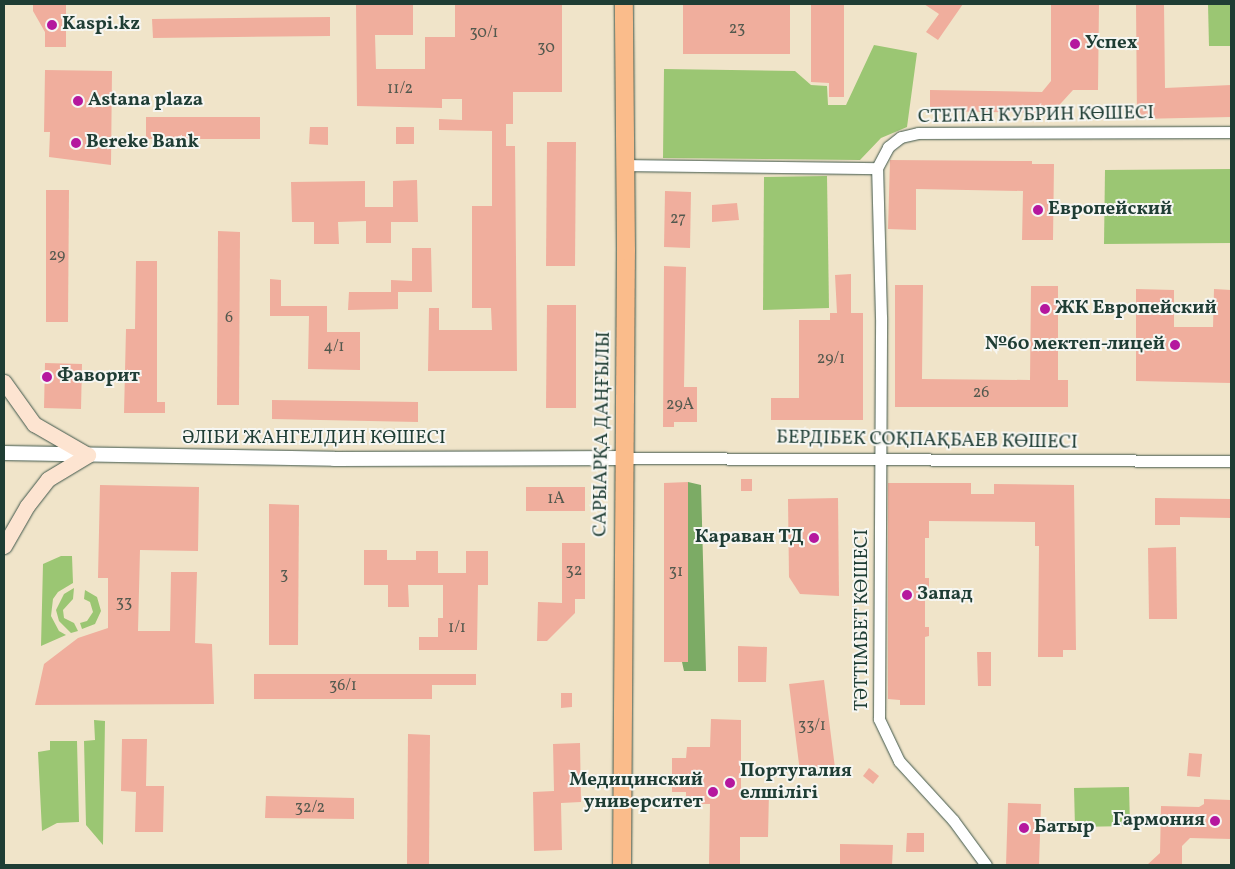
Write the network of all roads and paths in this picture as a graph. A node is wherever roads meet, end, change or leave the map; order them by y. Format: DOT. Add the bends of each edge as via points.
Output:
graph roads {
  1 [pos="624,4"];
  2 [pos="1231,132"];
  3 [pos="625,165"];
  4 [pos="877,168"];
  5 [pos="4,382"];
  6 [pos="4,453"];
  7 [pos="88,454"];
  8 [pos="623,458"];
  9 [pos="881,458"];
  10 [pos="1231,461"];
  11 [pos="4,546"];
  12 [pos="622,865"];
  13 [pos="986,865"];
  1 -- 3 [label="main road, САРЫАРҚА ДАҢҒЫЛЫ"];
  2 -- 4 [label="street, СТЕПАН КУБРИН КӨШЕСІ" via="918,133 901,138 888,147"];
  3 -- 4 [label="street"];
  3 -- 8 [label="main road, САРЫАРҚА ДАҢҒЫЛЫ"];
  4 -- 9 [label="street, СТЕПАН КУБРИН КӨШЕСІ"];
  5 -- 7 [label="main road" via="34,424"];
  6 -- 7 [label="street, ӘЛІБИ ЖАНГЕЛДИН КӨШЕСІ"];
  7 -- 8 [label="street, ӘЛІБИ ЖАНГЕЛДИН КӨШЕСІ" via="334,459"];
  7 -- 11 [label="main road" via="48,479 27,506"];
  8 -- 9 [label="street, БЕРДІБЕК СОҚПАҚБАЕВ КӨШЕСІ"];
  8 -- 12 [label="main road, САРЫАРҚА ДАҢҒЫЛЫ"];
  9 -- 10 [label="street, БЕРДІБЕК СОҚПАҚБАЕВ КӨШЕСІ"];
  9 -- 13 [label="street, ТӘТТІМБЕТ КӨШЕСІ" via="879,719 898,760 953,820"];
}
